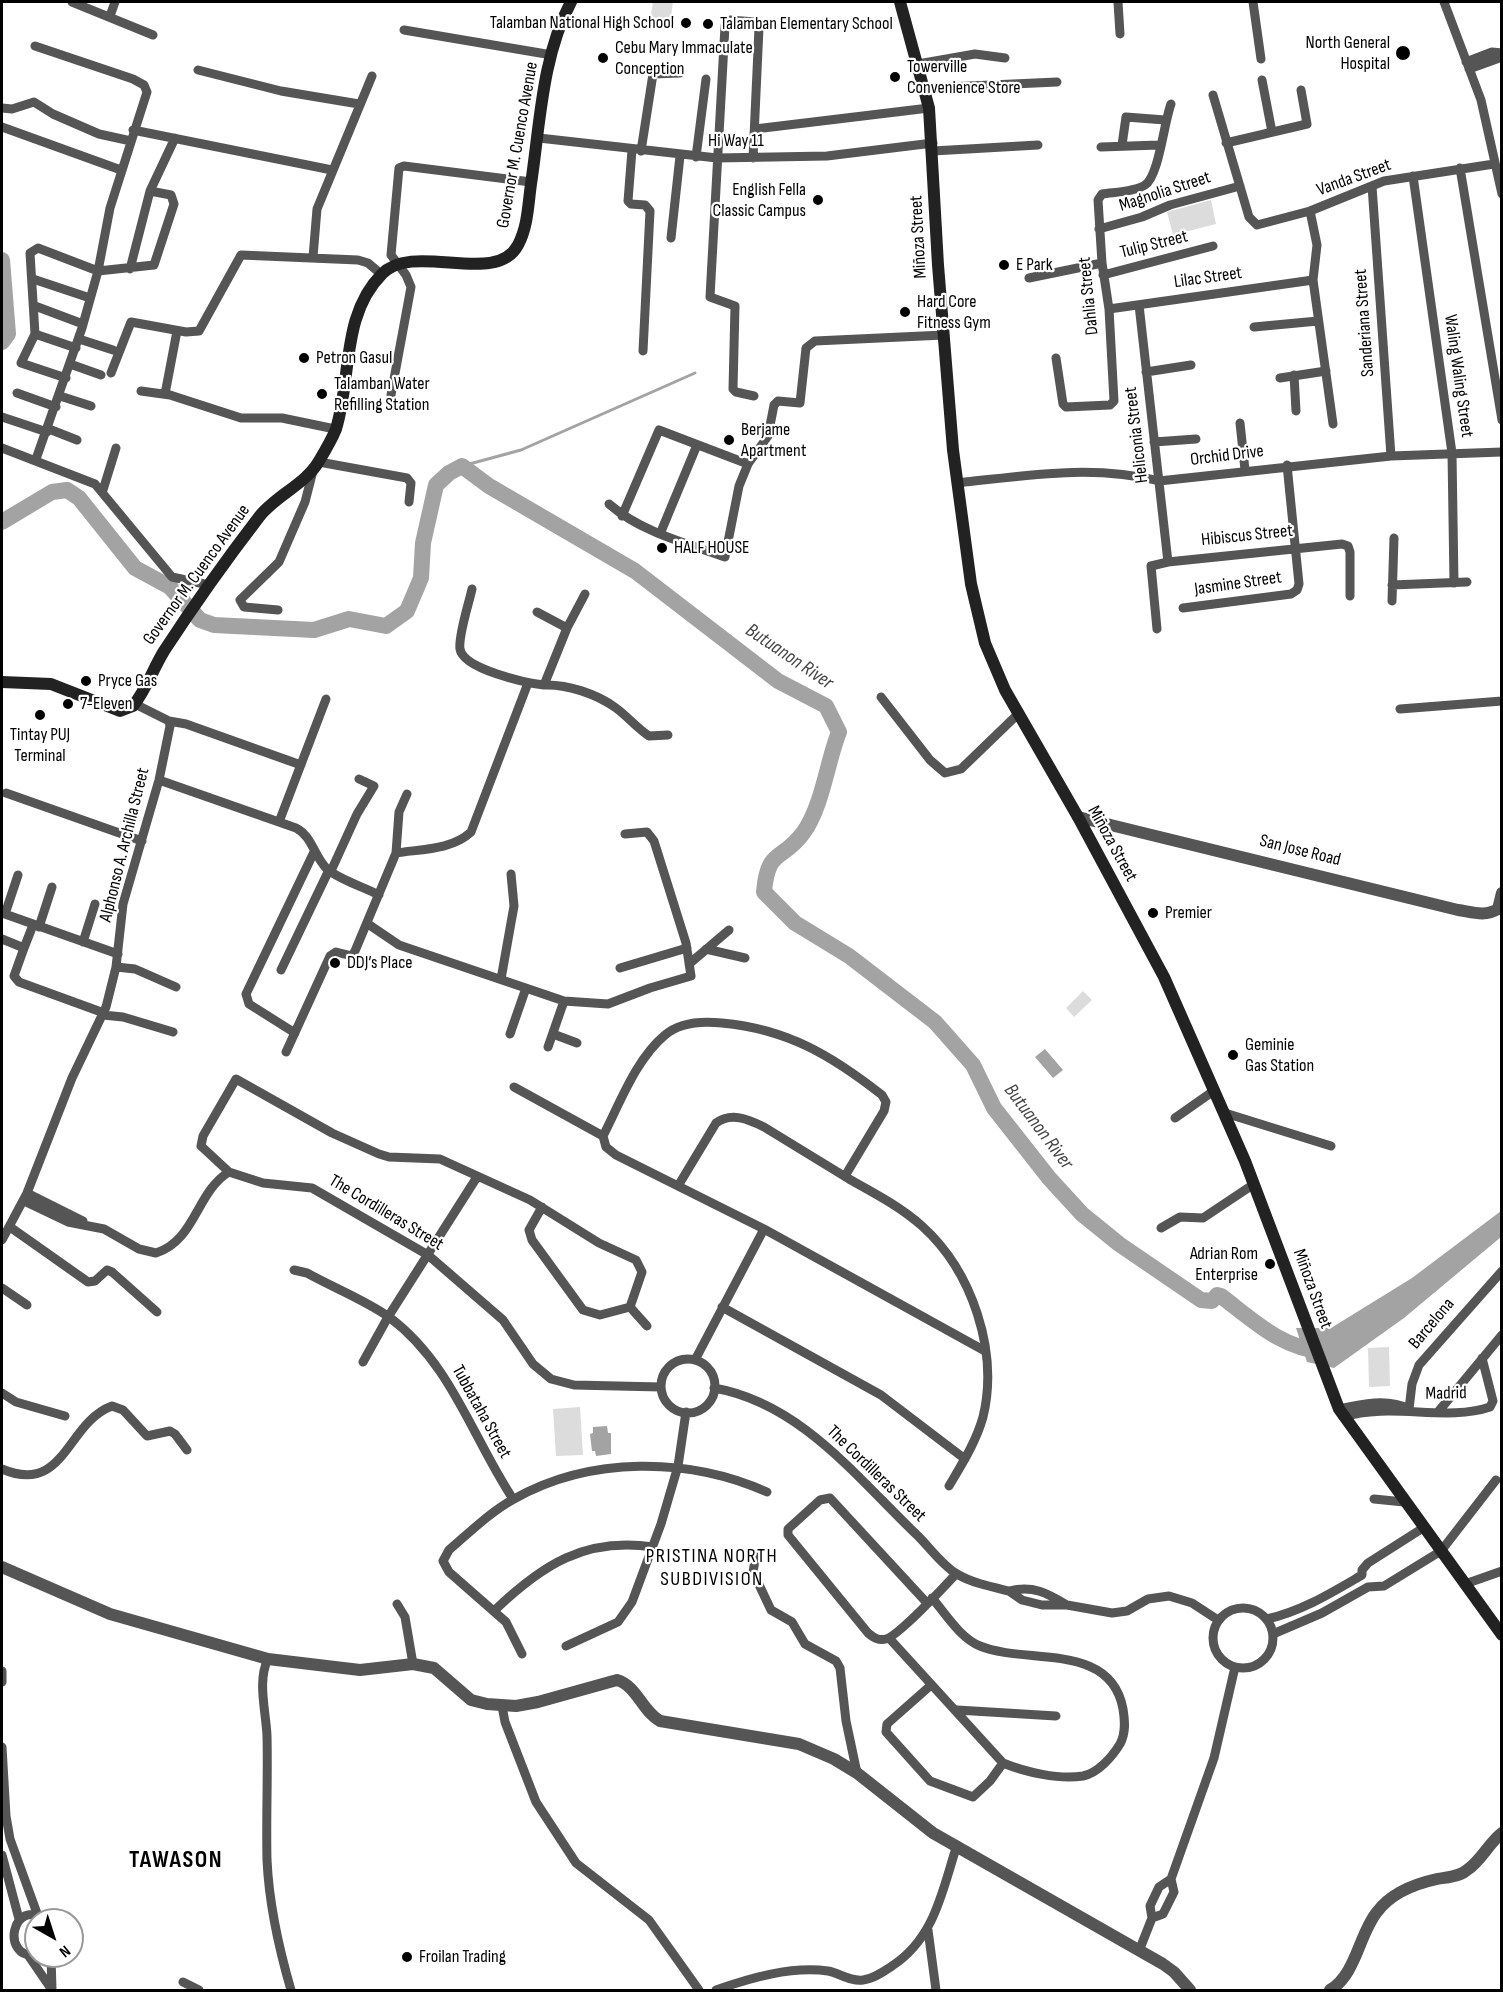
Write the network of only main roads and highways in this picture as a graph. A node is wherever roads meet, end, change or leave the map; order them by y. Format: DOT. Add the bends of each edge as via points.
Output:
graph roads {
  1 [pos="571,2"];
  2 [pos="900,2"];
  3 [pos="2,682"];
  4 [pos="1501,1630"];
  1 -- 3 [label="main road, Governor M. Cuenco Avenue" via="552,55 526,226 517,248 499,262 421,261 398,265 381,274 362,301 335,429 316,465 261,514 163,653 132,707 120,711 51,684"];
  2 -- 4 [label="main road, Miñoza Street" via="930,108 957,483 971,584 994,667 1164,977 1226,1113 1341,1413"];
}
